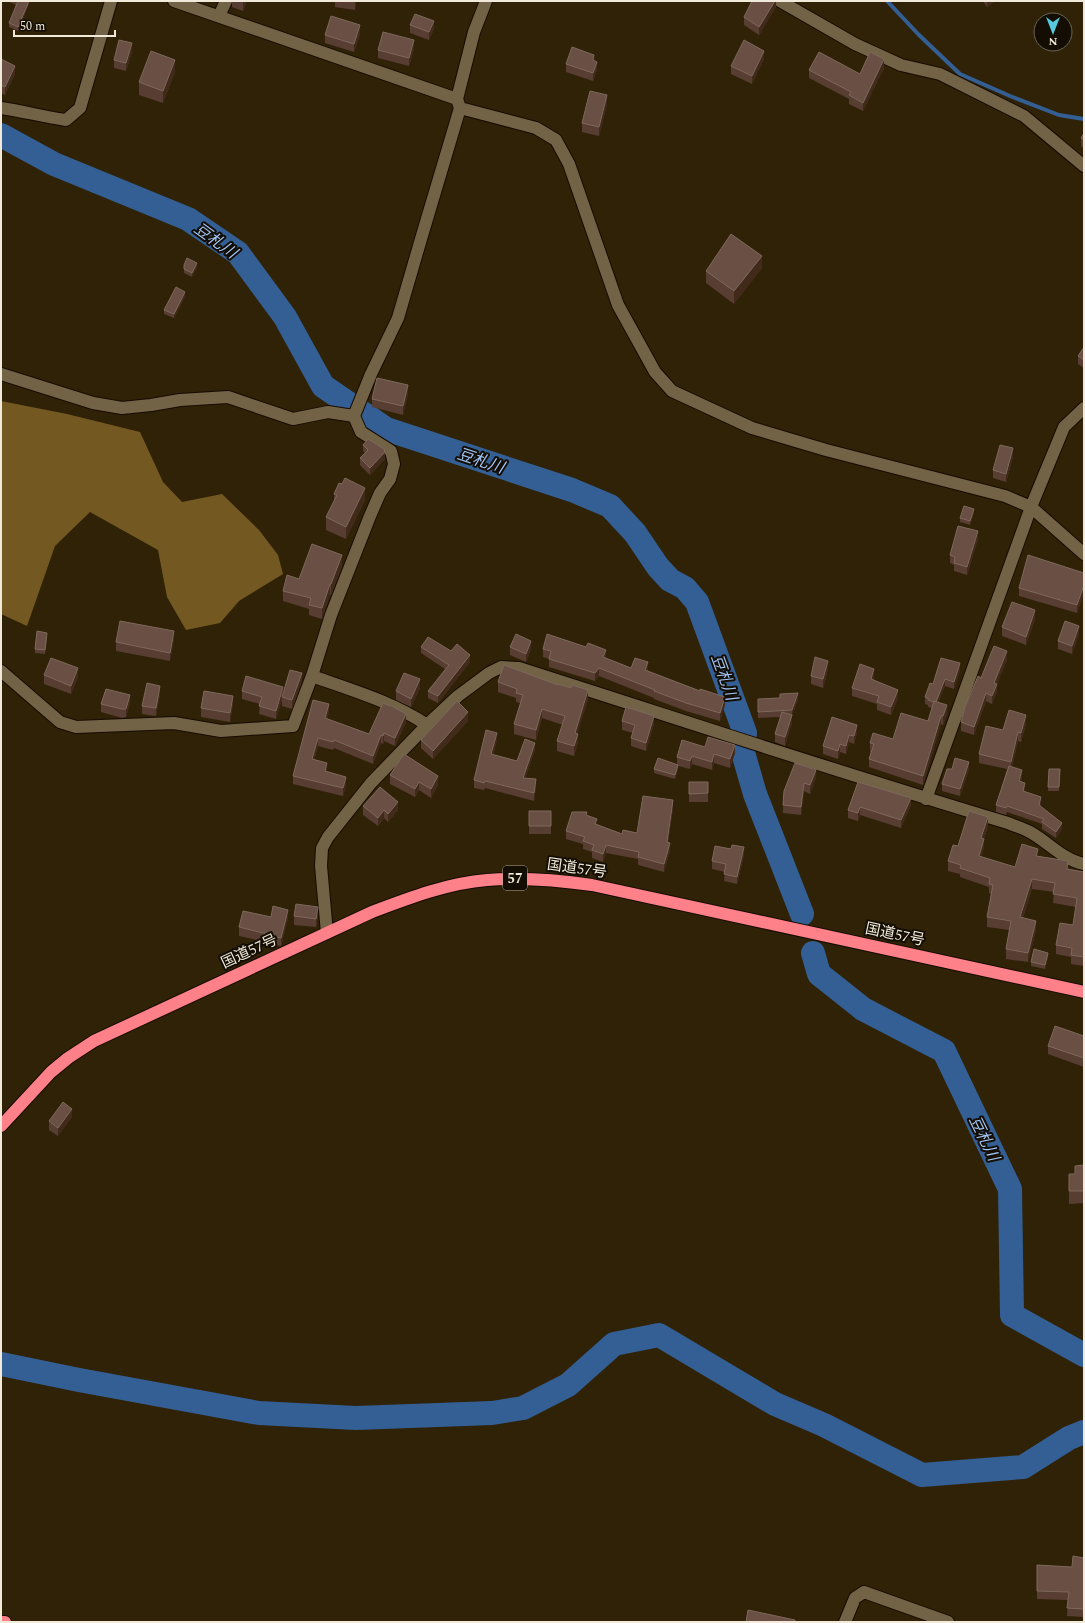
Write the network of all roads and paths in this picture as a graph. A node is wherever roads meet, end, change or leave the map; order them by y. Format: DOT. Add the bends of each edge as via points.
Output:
graph roads {
  1 [pos="111,1"];
  2 [pos="174,1"];
  3 [pos="226,1"];
  4 [pos="486,1"];
  5 [pos="780,1"];
  6 [pos="219,16"];
  7 [pos="459,104"];
  8 [pos="1,108"];
  9 [pos="1084,166"];
  10 [pos="1,374"];
  11 [pos="1084,408"];
  12 [pos="354,416"];
  13 [pos="1031,507"];
  14 [pos="1084,554"];
  15 [pos="1,671"];
  16 [pos="312,676"];
  17 [pos="427,725"];
  18 [pos="926,799"];
  19 [pos="1084,864"];
  20 [pos="327,933"];
  21 [pos="1084,992"];
  22 [pos="1,1126"];
  23 [pos="1,1622"];
  24 [pos="5,1622"];
  25 [pos="845,1622"];
  26 [pos="948,1622"];
  1 -- 8 [label="street" via="80,108 66,120"];
  2 -- 6 [label="street"];
  3 -- 6 [label="street"];
  4 -- 7 [label="street" via="474,32"];
  5 -- 9 [label="street" via="855,44 901,65 940,74 1024,116"];
  6 -- 7 [label="street"];
  7 -- 12 [label="street" via="398,318"];
  7 -- 13 [label="street" via="536,128 556,140 569,164 618,305 655,372 672,391 752,428 826,450 1006,496"];
  10 -- 12 [label="street" via="93,403 122,408 228,397 293,419 328,412"];
  11 -- 13 [label="street" via="1064,427"];
  12 -- 16 [label="street" via="361,432 391,451 394,464 390,479 380,493 370,516 331,615"];
  13 -- 14 [label="street"];
  13 -- 18 [label="street"];
  15 -- 16 [label="street" via="60,722 76,727 174,723 222,731 293,726"];
  16 -- 17 [label="street" via="384,703 414,716"];
  17 -- 18 [label="street" via="458,696 489,673 502,667 519,668"];
  17 -- 20 [label="street" via="371,783 322,848 321,866"];
  18 -- 19 [label="street" via="1030,832 1064,856 1076,863"];
  20 -- 21 [label="highway, 国道57号 / 57" via="405,899 460,884 486,880 541,879 592,885 698,907"];
  20 -- 22 [label="highway, 国道57号 / 57" via="94,1041 51,1072"];
  23 -- 24 [label="highway"];
  25 -- 26 [label="street" via="856,1598 864,1592"];
}
